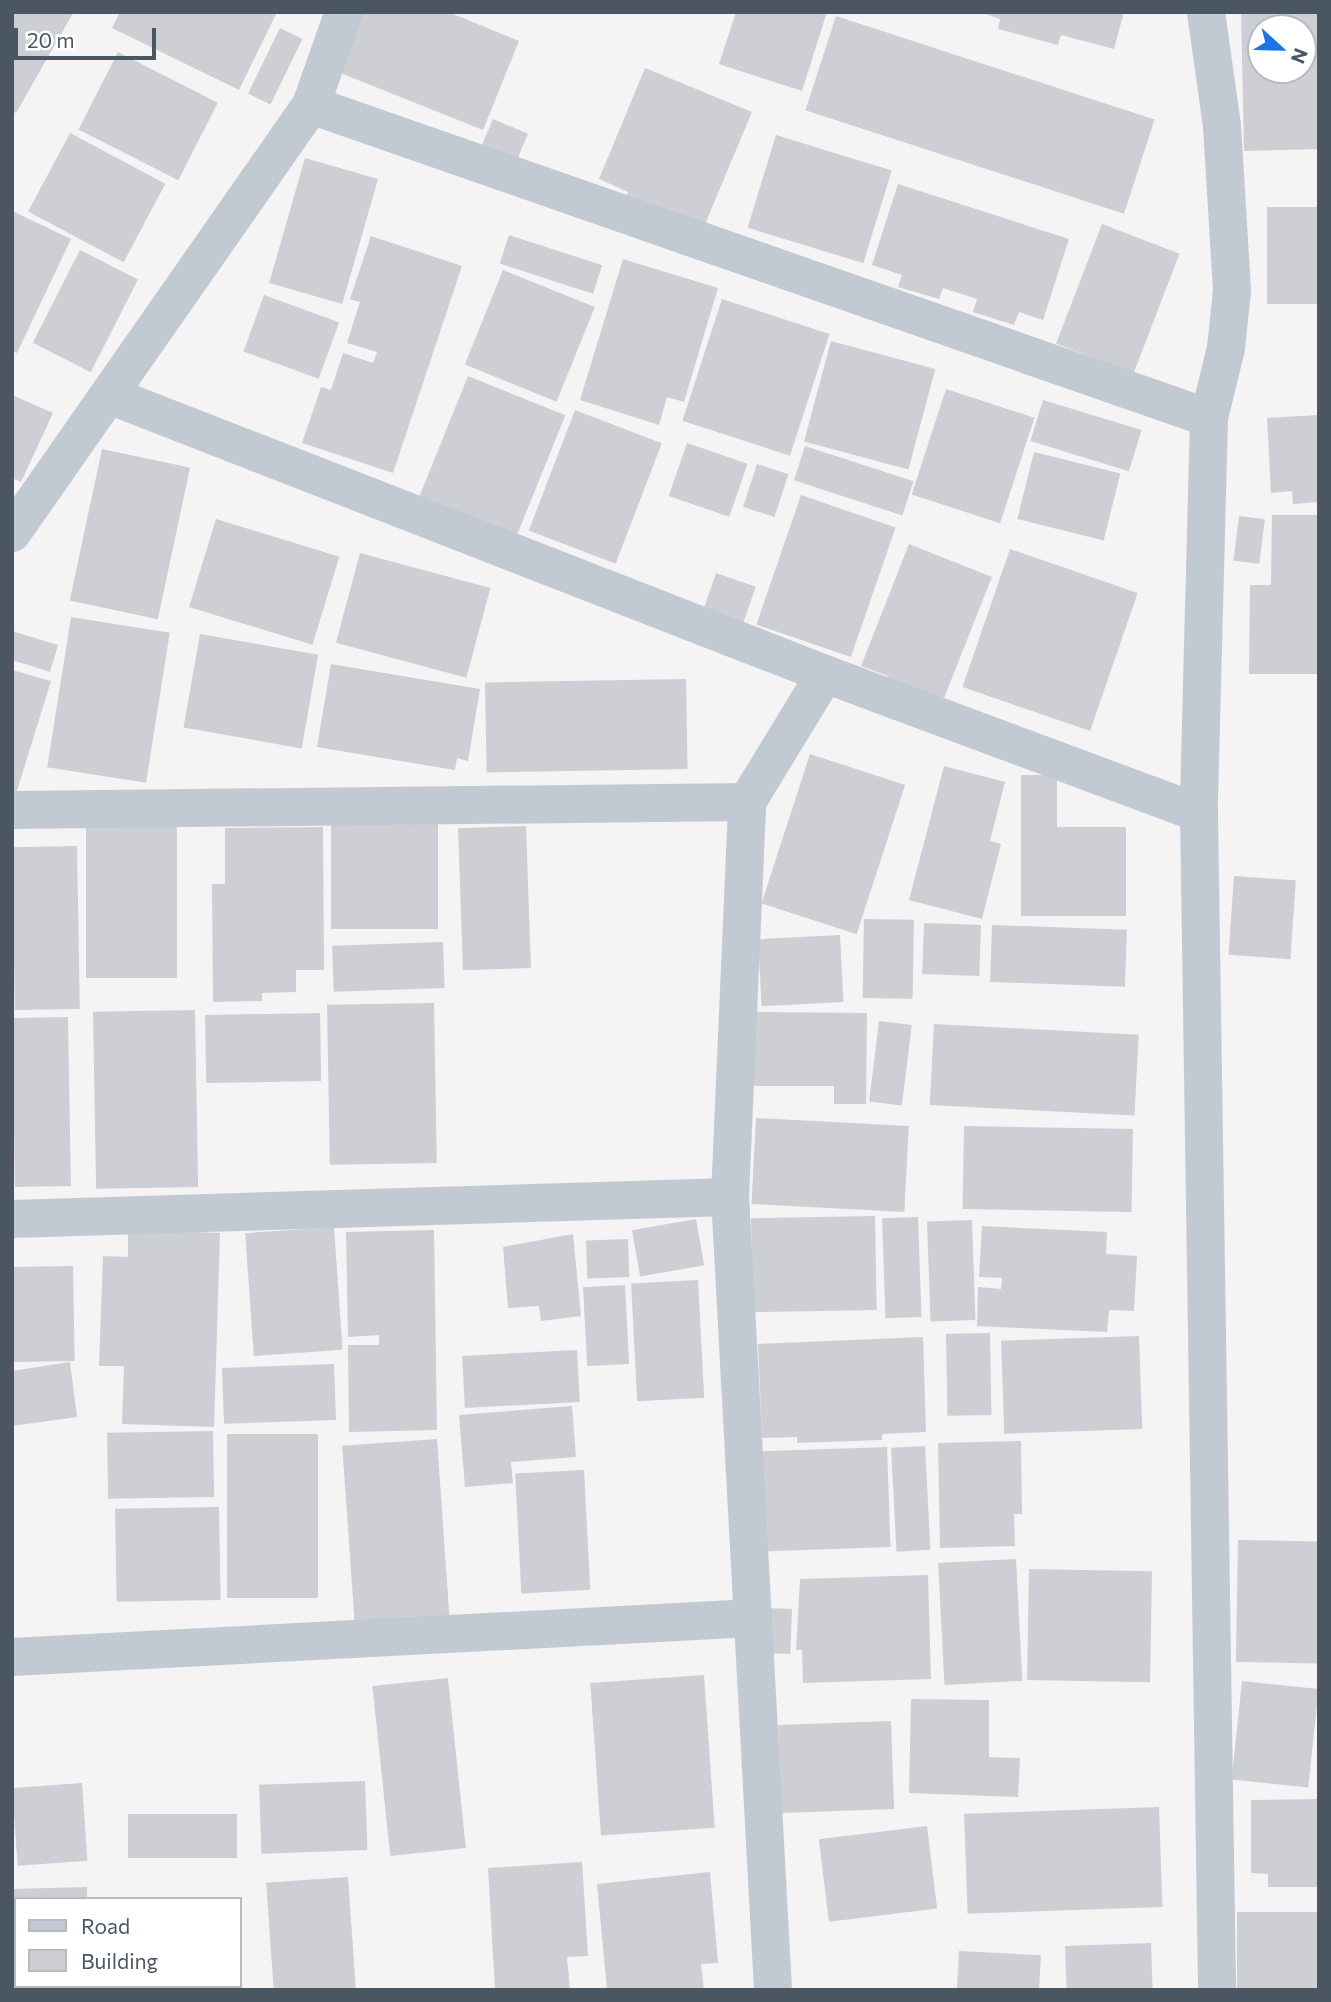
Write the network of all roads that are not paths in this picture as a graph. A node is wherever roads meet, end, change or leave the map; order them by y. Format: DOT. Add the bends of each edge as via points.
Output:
graph roads {
  1 [pos="344,12"];
  2 [pos="1206,12"];
  3 [pos="311,105"];
  4 [pos="109,395"];
  5 [pos="1209,418"];
  6 [pos="12,533"];
  7 [pos="825,674"];
  8 [pos="747,802"];
  9 [pos="12,810"];
  10 [pos="1199,813"];
  11 [pos="730,1197"];
  12 [pos="12,1219"];
  13 [pos="753,1618"];
  14 [pos="12,1657"];
  15 [pos="773,1990"];
  16 [pos="1217,1990"];
  1 -- 3 [label="street"];
  2 -- 5 [label="street" via="1222,125 1232,290 1226,348"];
  3 -- 4 [label="street"];
  3 -- 5 [label="street"];
  4 -- 6 [label="street"];
  4 -- 7 [label="street"];
  5 -- 10 [label="street"];
  7 -- 8 [label="street"];
  7 -- 10 [label="street"];
  8 -- 9 [label="street"];
  8 -- 11 [label="street"];
  10 -- 16 [label="street"];
  11 -- 12 [label="street"];
  11 -- 13 [label="street"];
  13 -- 14 [label="street"];
  13 -- 15 [label="street"];
}
